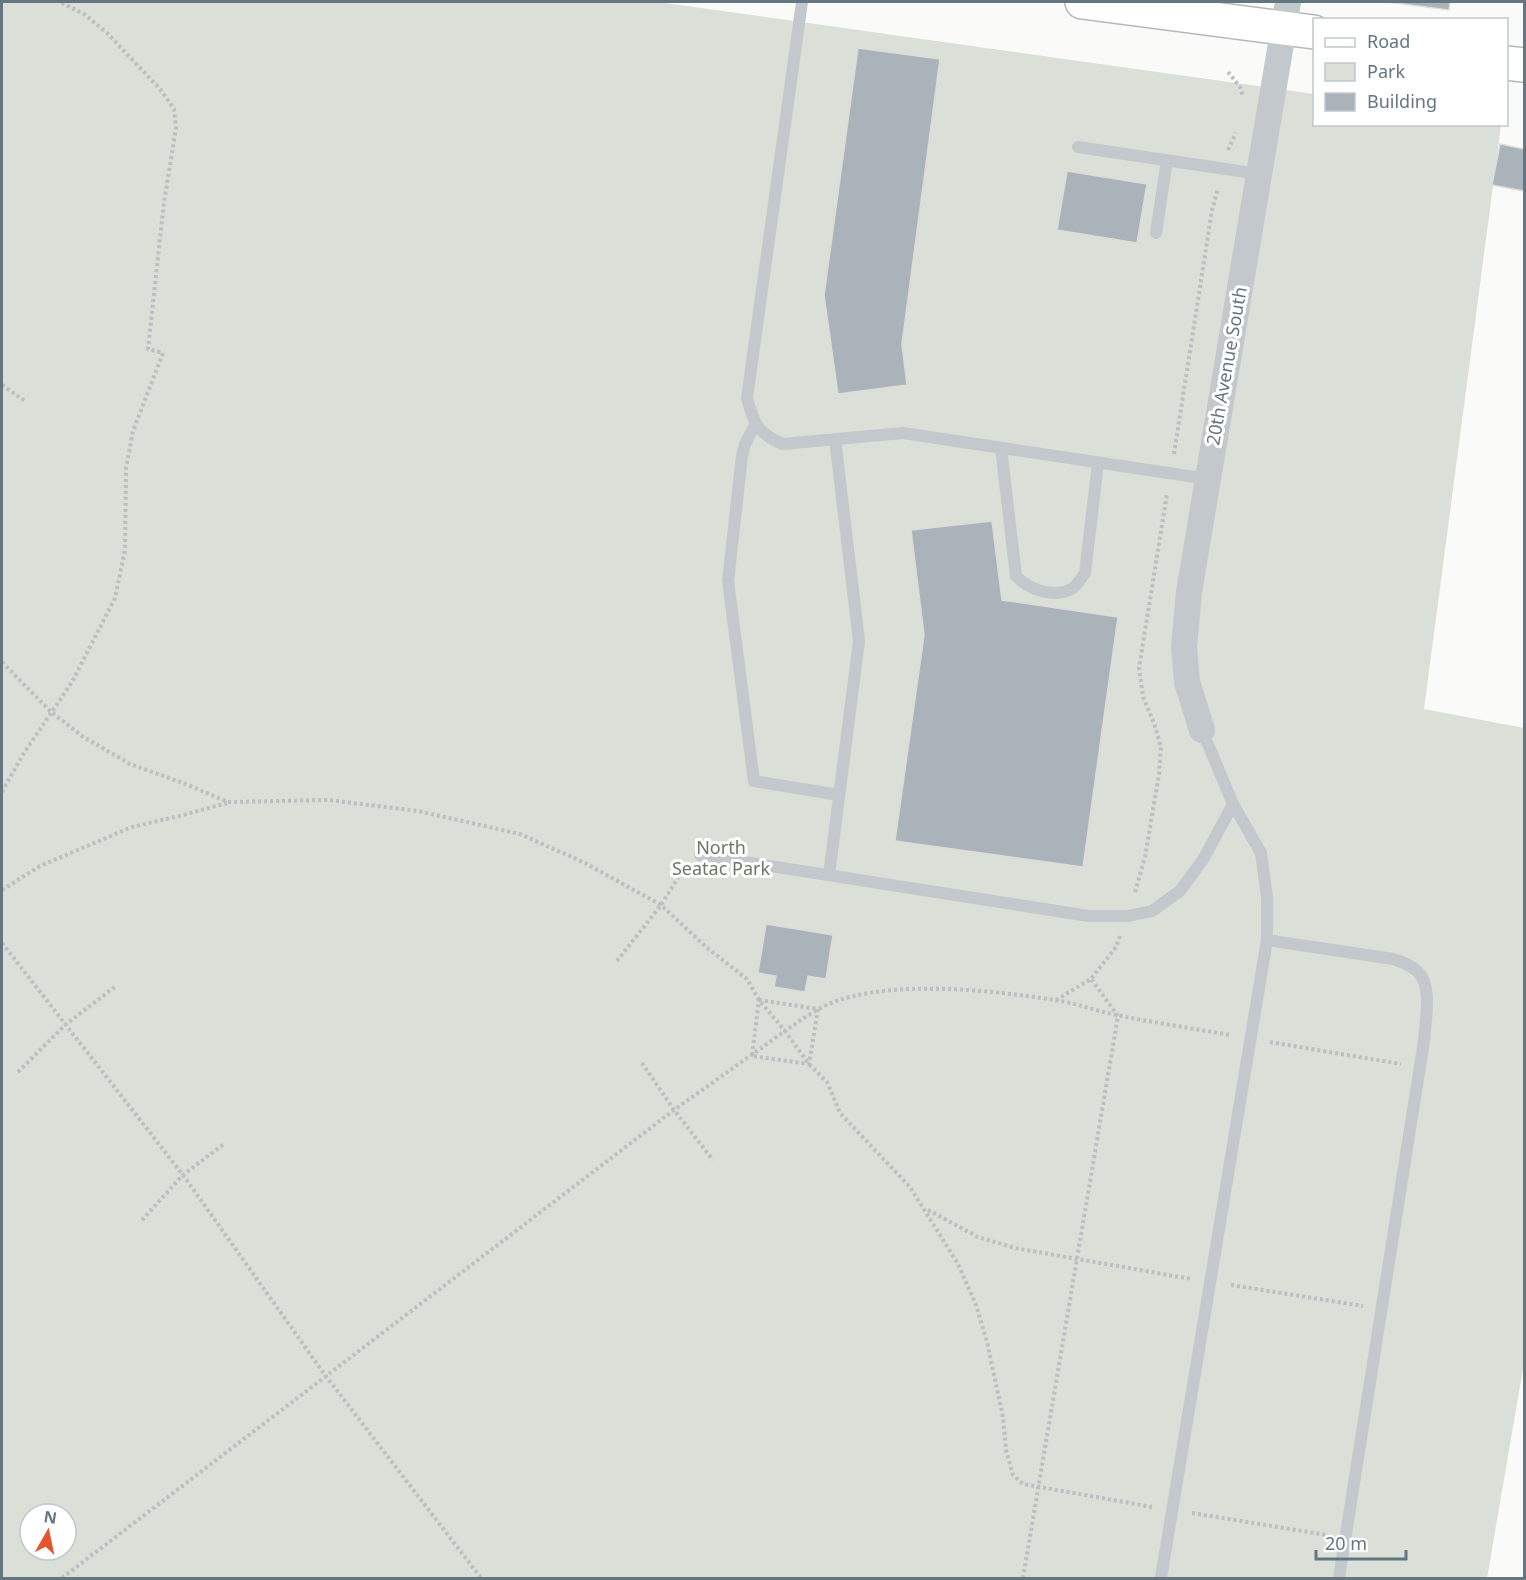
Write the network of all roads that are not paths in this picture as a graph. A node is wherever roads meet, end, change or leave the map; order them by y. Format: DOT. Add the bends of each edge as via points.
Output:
graph roads {
  1 [pos="802,2"];
  2 [pos="1082,2"];
  3 [pos="1295,20"];
  4 [pos="1508,63"];
  5 [pos="1524,65"];
  6 [pos="1078,147"];
  7 [pos="1167,160"];
  8 [pos="1259,174"];
  9 [pos="1156,233"];
  10 [pos="755,425"];
  11 [pos="834,439"];
  12 [pos="1001,448"];
  13 [pos="1098,463"];
  14 [pos="1208,479"];
  15 [pos="1202,730"];
  16 [pos="839,795"];
  17 [pos="1233,804"];
  18 [pos="700,855"];
  19 [pos="829,875"];
  20 [pos="1267,940"];
  21 [pos="1161,1578"];
  22 [pos="1339,1578"];
  1 -- 10 [label="lane" via="747,398"];
  2 -- 3 [label="street"];
  3 -- 8 [label="street, 20th Avenue South"];
  4 -- 5 [label="street"];
  6 -- 7 [label="lane"];
  7 -- 8 [label="lane"];
  7 -- 9 [label="lane"];
  8 -- 14 [label="street, 20th Avenue South"];
  10 -- 11 [label="lane" via="783,444"];
  10 -- 16 [label="lane" via="742,456 728,581 754,781"];
  11 -- 12 [label="lane" via="903,434"];
  11 -- 16 [label="lane" via="859,641"];
  12 -- 13 [label="lane"];
  12 -- 13 [label="lane" via="1016,576 1024,585 1060,594 1075,587 1085,573"];
  13 -- 14 [label="lane"];
  14 -- 15 [label="street, 20th Avenue South" via="1184,647 1187,682"];
  15 -- 17 [label="lane"];
  16 -- 19 [label="lane"];
  17 -- 19 [label="lane" via="1204,858 1180,891 1152,911 1128,916 1089,916"];
  17 -- 20 [label="lane" via="1261,854"];
  18 -- 19 [label="lane"];
  20 -- 21 [label="lane"];
  20 -- 22 [label="lane" via="1393,959 1420,973 1427,994 1424,1041"];
}
